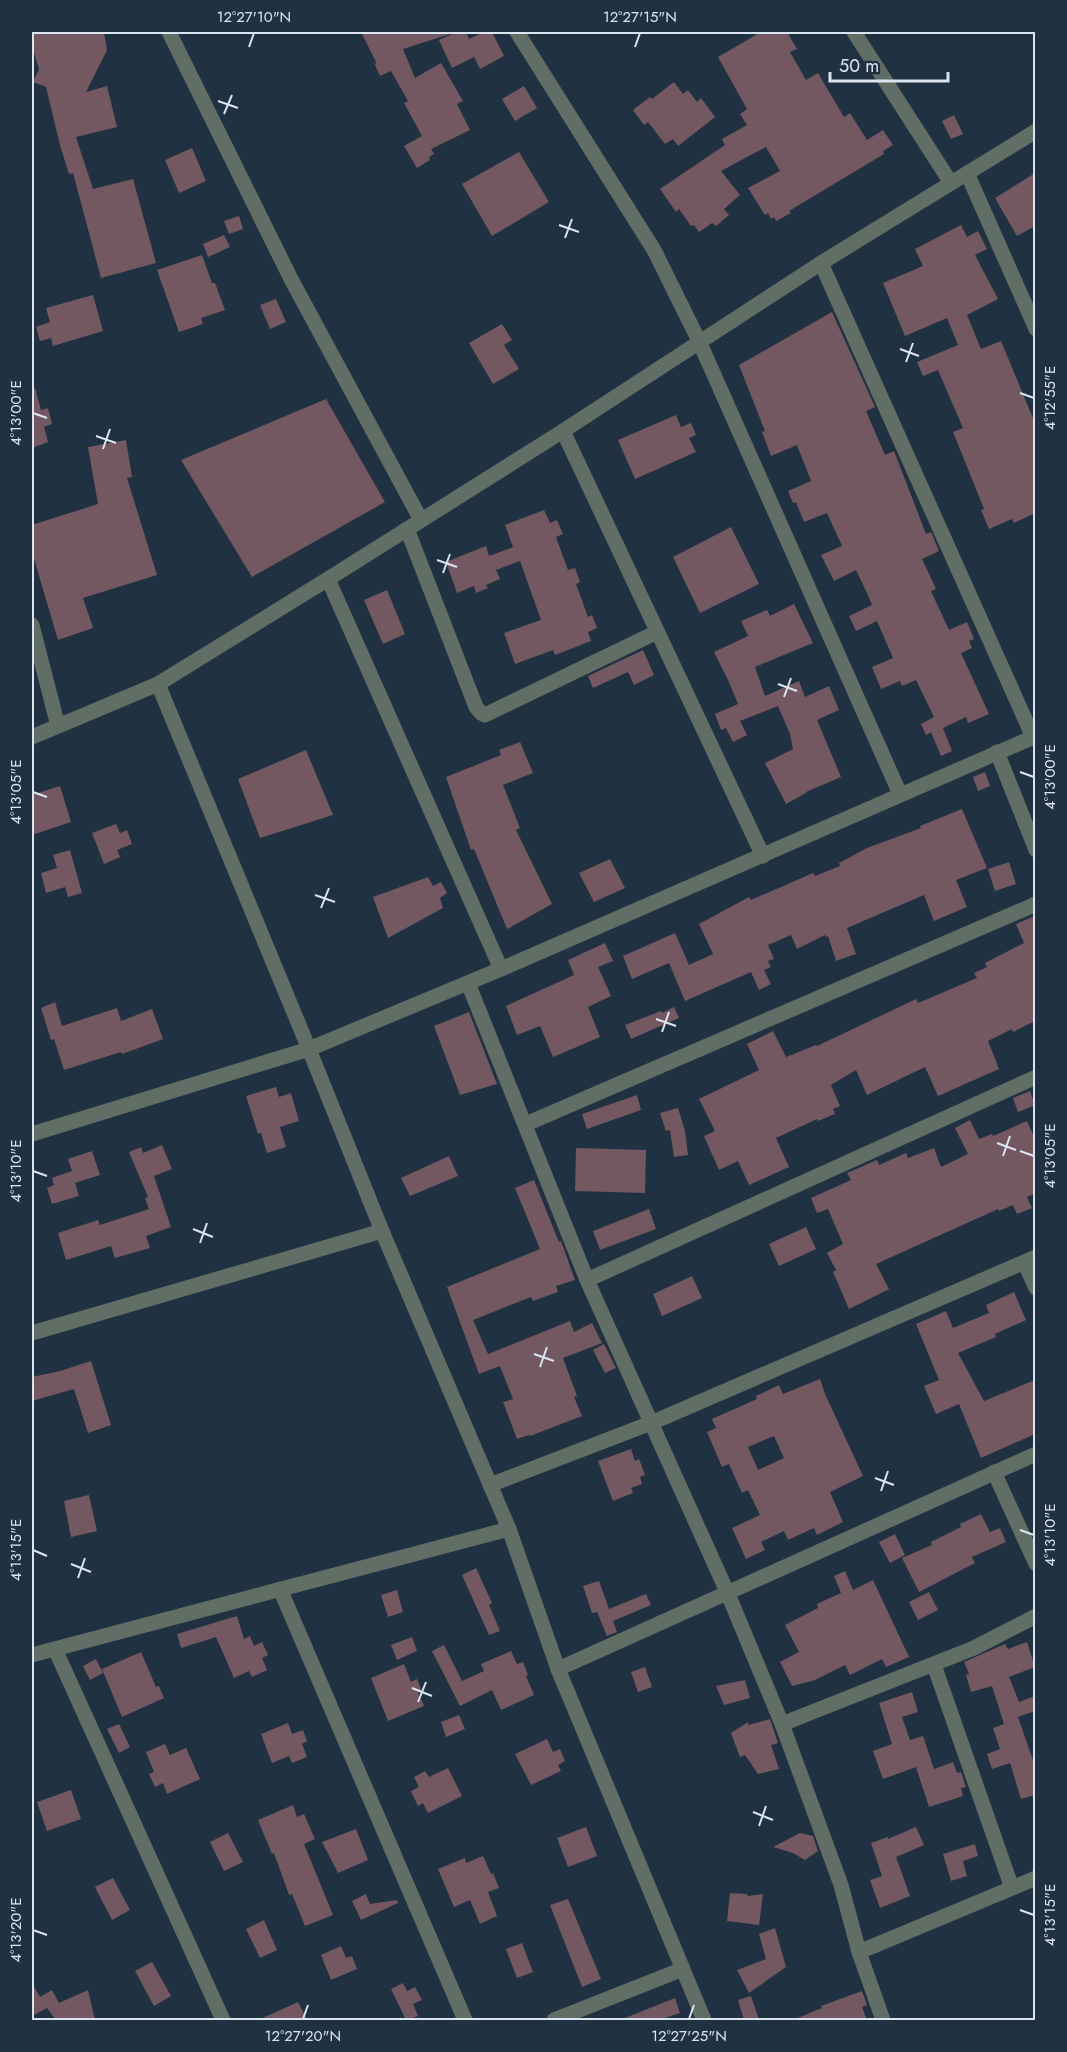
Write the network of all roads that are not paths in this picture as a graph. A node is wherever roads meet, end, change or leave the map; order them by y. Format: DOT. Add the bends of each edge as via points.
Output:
graph roads {
  1 [pos="169,32"];
  2 [pos="517,32"];
  3 [pos="854,32"];
  4 [pos="1035,131"];
  5 [pos="967,173"];
  6 [pos="951,183"];
  7 [pos="821,263"];
  8 [pos="1035,329"];
  9 [pos="699,341"];
  10 [pos="563,431"];
  11 [pos="421,520"];
  12 [pos="407,529"];
  13 [pos="328,579"];
  14 [pos="32,625"];
  15 [pos="657,632"];
  16 [pos="158,684"];
  17 [pos="58,726"];
  18 [pos="32,737"];
  19 [pos="1034,737"];
  20 [pos="997,752"];
  21 [pos="900,794"];
  22 [pos="1035,850"];
  23 [pos="763,856"];
  24 [pos="1035,904"];
  25 [pos="501,969"];
  26 [pos="468,983"];
  27 [pos="309,1049"];
  28 [pos="1035,1077"];
  29 [pos="526,1124"];
  30 [pos="32,1134"];
  31 [pos="382,1231"];
  32 [pos="1030,1259"];
  33 [pos="587,1280"];
  34 [pos="1035,1288"];
  35 [pos="32,1334"];
  36 [pos="651,1423"];
  37 [pos="1035,1454"];
  38 [pos="994,1472"];
  39 [pos="490,1485"];
  40 [pos="509,1529"];
  41 [pos="1035,1564"];
  42 [pos="280,1590"];
  43 [pos="728,1594"];
  44 [pos="1035,1616"];
  45 [pos="55,1649"];
  46 [pos="32,1655"];
  47 [pos="934,1665"];
  48 [pos="558,1669"];
  49 [pos="782,1724"];
  50 [pos="1035,1878"];
  51 [pos="1012,1888"];
  52 [pos="859,1952"];
  53 [pos="683,1969"];
  54 [pos="223,2020"];
  55 [pos="465,2020"];
  56 [pos="554,2020"];
  57 [pos="704,2020"];
  58 [pos="883,2020"];
  1 -- 11 [label="street" via="291,279"];
  2 -- 9 [label="street" via="654,250"];
  3 -- 6 [label="street"];
  4 -- 5 [label="street"];
  5 -- 6 [label="street"];
  5 -- 8 [label="street"];
  6 -- 7 [label="street"];
  7 -- 9 [label="street"];
  7 -- 19 [label="street"];
  9 -- 10 [label="street"];
  9 -- 21 [label="street"];
  10 -- 11 [label="street"];
  10 -- 15 [label="street"];
  11 -- 12 [label="street"];
  12 -- 13 [label="street"];
  12 -- 15 [label="street" via="481,713 486,715"];
  13 -- 16 [label="street"];
  13 -- 25 [label="street"];
  14 -- 17 [label="street"];
  15 -- 23 [label="street"];
  16 -- 17 [label="street"];
  16 -- 27 [label="street"];
  17 -- 18 [label="street"];
  19 -- 20 [label="street"];
  20 -- 21 [label="street"];
  20 -- 22 [label="street"];
  21 -- 23 [label="street"];
  23 -- 25 [label="street"];
  24 -- 29 [label="street"];
  25 -- 26 [label="street"];
  26 -- 27 [label="street"];
  26 -- 29 [label="street"];
  27 -- 30 [label="street"];
  27 -- 31 [label="street"];
  28 -- 33 [label="street"];
  29 -- 33 [label="street"];
  31 -- 35 [label="street"];
  31 -- 39 [label="street"];
  32 -- 34 [label="street"];
  32 -- 36 [label="street"];
  33 -- 36 [label="street"];
  36 -- 39 [label="street"];
  36 -- 43 [label="street"];
  37 -- 38 [label="street"];
  38 -- 41 [label="street"];
  38 -- 43 [label="street"];
  39 -- 40 [label="street"];
  40 -- 42 [label="street"];
  40 -- 48 [label="street"];
  42 -- 45 [label="street"];
  42 -- 55 [label="street"];
  43 -- 48 [label="street"];
  43 -- 49 [label="street"];
  44 -- 47 [label="street"];
  45 -- 46 [label="street"];
  45 -- 54 [label="street"];
  47 -- 49 [label="street"];
  47 -- 51 [label="street"];
  48 -- 53 [label="street"];
  49 -- 52 [label="street" via="840,1885"];
  50 -- 51 [label="street"];
  51 -- 52 [label="street"];
  52 -- 58 [label="street"];
  53 -- 56 [label="street"];
  53 -- 57 [label="street"];
}
